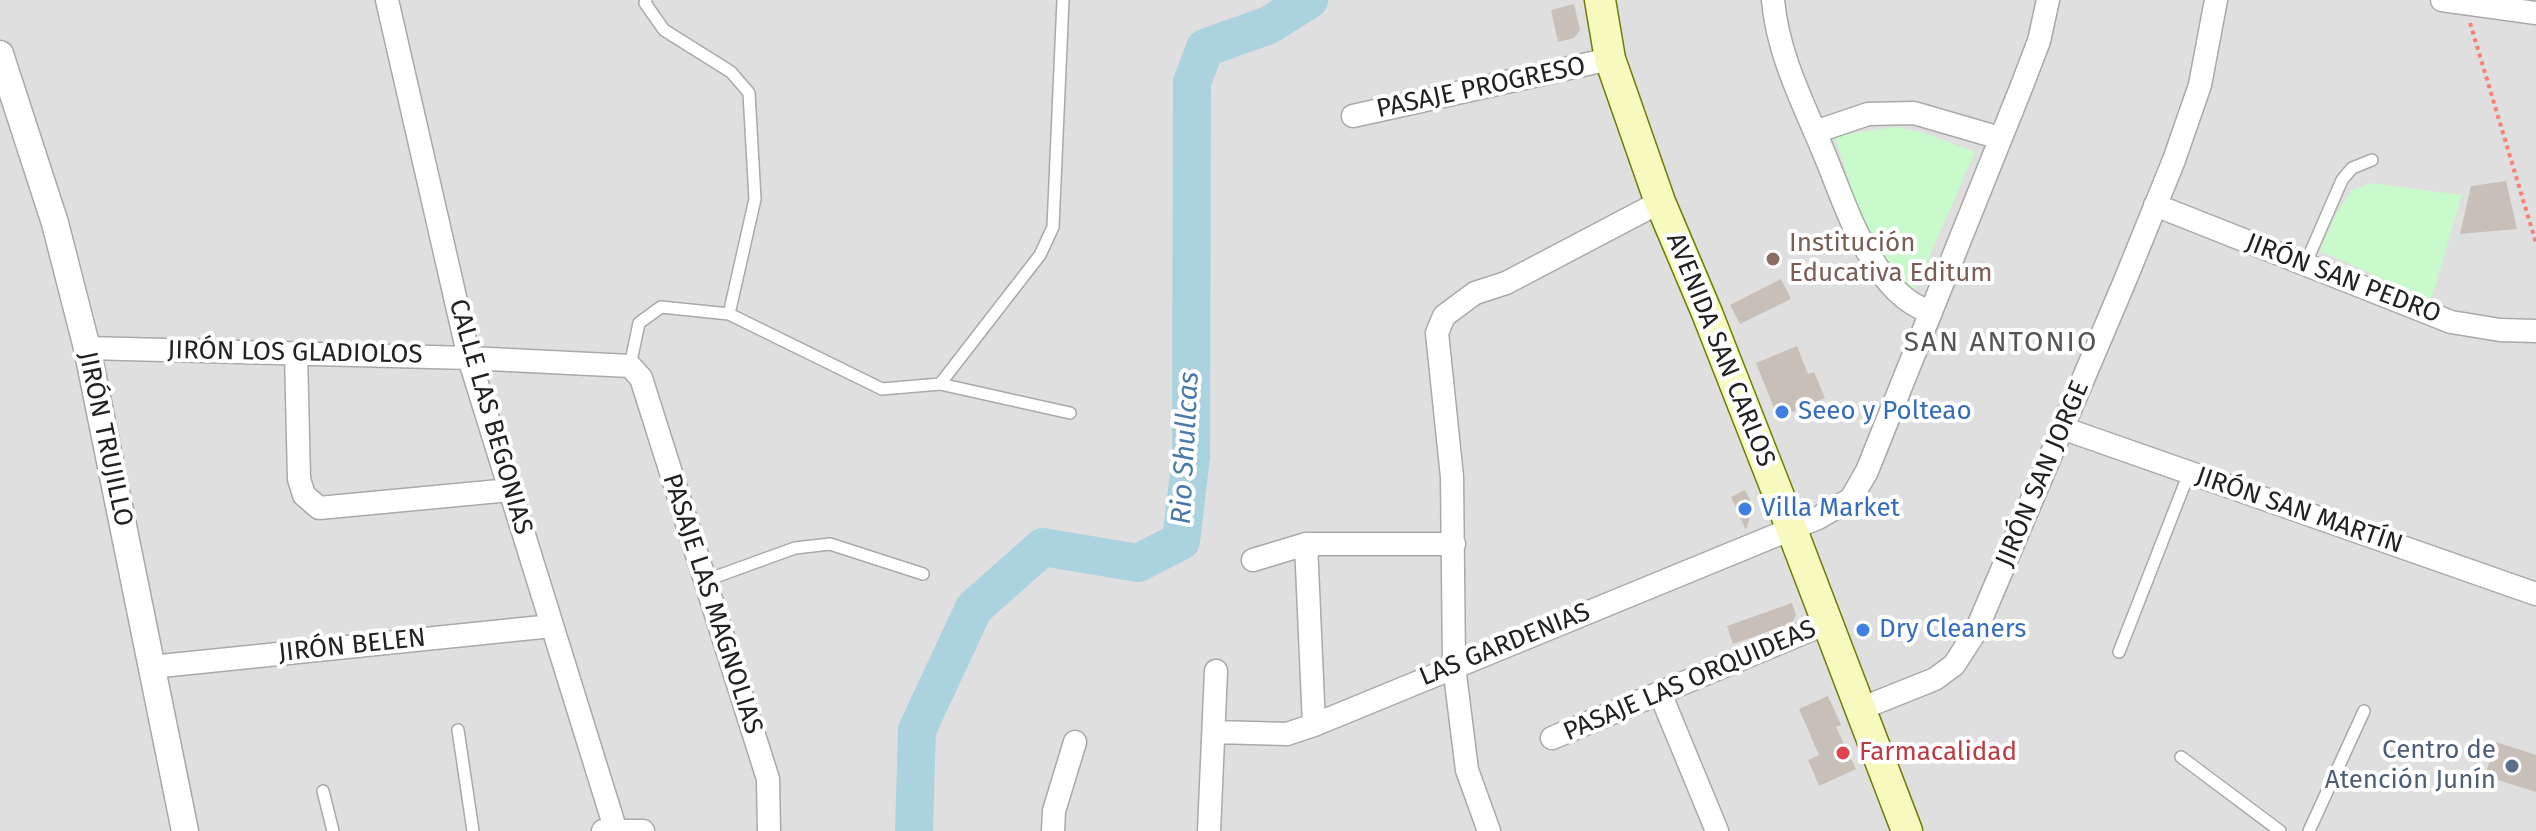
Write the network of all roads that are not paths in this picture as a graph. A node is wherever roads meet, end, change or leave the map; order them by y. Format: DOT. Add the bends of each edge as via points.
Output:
graph roads {
  1 [pos="387,0"];
  2 [pos="646,0"];
  3 [pos="1063,0"];
  4 [pos="1600,0"];
  5 [pos="1773,0"];
  6 [pos="2048,0"];
  7 [pos="2216,0"];
  8 [pos="2450,1"];
  9 [pos="2536,13"];
  10 [pos="0,54"];
  11 [pos="1610,59"];
  12 [pos="8,99"];
  13 [pos="1353,116"];
  14 [pos="1815,132"];
  15 [pos="2000,138"];
  16 [pos="2372,160"];
  17 [pos="1660,202"];
  18 [pos="2155,205"];
  19 [pos="2305,265"];
  20 [pos="1930,312"];
  21 [pos="729,314"];
  22 [pos="2536,331"];
  23 [pos="87,348"];
  24 [pos="296,353"];
  25 [pos="469,358"];
  26 [pos="636,372"];
  27 [pos="940,384"];
  28 [pos="1070,413"];
  29 [pos="2062,428"];
  30 [pos="2189,473"];
  31 [pos="510,490"];
  32 [pos="1791,528"];
  33 [pos="1306,544"];
  34 [pos="1454,544"];
  35 [pos="1253,560"];
  36 [pos="923,574"];
  37 [pos="704,581"];
  38 [pos="2536,594"];
  39 [pos="1827,623"];
  40 [pos="552,626"];
  41 [pos="2119,652"];
  42 [pos="1454,666"];
  43 [pos="151,667"];
  44 [pos="1216,671"];
  45 [pos="1660,693"];
  46 [pos="1860,709"];
  47 [pos="2364,711"];
  48 [pos="1314,725"];
  49 [pos="458,730"];
  50 [pos="1215,732"];
  51 [pos="1552,738"];
  52 [pos="1075,742"];
  53 [pos="2181,757"];
  54 [pos="323,791"];
  55 [pos="611,830"];
  56 [pos="185,831"];
  57 [pos="333,831"];
  58 [pos="473,831"];
  59 [pos="643,831"];
  60 [pos="769,831"];
  61 [pos="1053,831"];
  62 [pos="1209,831"];
  63 [pos="1489,831"];
  64 [pos="1717,831"];
  65 [pos="1907,831"];
  66 [pos="2280,831"];
  67 [pos="2309,831"];
  1 -- 25 [label="street, CALLE LAS BEGONIAS"];
  2 -- 21 [label="lane" via="664,30 731,72 749,93 755,199"];
  3 -- 27 [label="lane" via="1053,227 1040,255"];
  4 -- 11 [label="main road, AVENIDA SAN CARLOS"];
  5 -- 14 [label="street" via="1781,47"];
  6 -- 15 [label="street, LAS GARDENIAS" via="2039,41"];
  7 -- 18 [label="street, JIRÓN SAN JORGE" via="2200,85"];
  8 -- 9 [label="street"];
  10 -- 12 [label="street, JIRÓN TRUJILLO"];
  11 -- 13 [label="street, PASAJE PROGRESO"];
  11 -- 17 [label="main road, AVENIDA SAN CARLOS"];
  12 -- 23 [label="street, JIRÓN TRUJILLO" via="55,223"];
  14 -- 15 [label="street" via="1868,114 1914,113"];
  14 -- 20 [label="street" via="1873,262 1906,300"];
  15 -- 20 [label="street, LAS GARDENIAS"];
  16 -- 19 [label="lane" via="2352,168 2342,180"];
  17 -- 32 [label="main road, AVENIDA SAN CARLOS"];
  17 -- 34 [label="street" via="1506,283 1475,293 1444,316 1437,333"];
  18 -- 19 [label="street, JIRÓN SAN PEDRO"];
  18 -- 29 [label="street, JIRÓN SAN JORGE"];
  19 -- 22 [label="street, JIRÓN SAN PEDRO" via="2451,322"];
  20 -- 32 [label="street, LAS GARDENIAS" via="1851,499"];
  21 -- 26 [label="lane" via="661,307 639,323"];
  21 -- 27 [label="lane" via="882,389"];
  23 -- 24 [label="street, JIRÓN LOS GLADIOLOS"];
  23 -- 43 [label="street, JIRÓN TRUJILLO"];
  24 -- 25 [label="street, JIRÓN LOS GLADIOLOS"];
  24 -- 31 [label="street" via="299,479 304,495 319,508"];
  25 -- 26 [label="street, JIRÓN LOS GLADIOLOS"];
  25 -- 31 [label="street, CALLE LAS BEGONIAS"];
  26 -- 37 [label="street, PASAJE LAS MAGNOLIAS"];
  27 -- 28 [label="lane"];
  29 -- 30 [label="street, JIRÓN SAN MARTÍN"];
  29 -- 46 [label="street, JIRÓN SAN JORGE" via="1965,650 1935,679"];
  30 -- 38 [label="street, JIRÓN SAN MARTÍN"];
  30 -- 41 [label="lane"];
  31 -- 40 [label="street, CALLE LAS BEGONIAS"];
  32 -- 39 [label="main road, AVENIDA SAN CARLOS"];
  32 -- 42 [label="street, LAS GARDENIAS"];
  33 -- 34 [label="street"];
  33 -- 35 [label="street"];
  33 -- 48 [label="street"];
  34 -- 42 [label="street"];
  36 -- 37 [label="lane" via="830,544 795,548"];
  37 -- 60 [label="street, PASAJE LAS MAGNOLIAS" via="768,779"];
  39 -- 45 [label="street, PASAJE LAS ORQUIDEAS"];
  39 -- 46 [label="main road, AVENIDA SAN CARLOS"];
  40 -- 43 [label="street, JIRÓN BELEN"];
  40 -- 55 [label="street, CALLE LAS BEGONIAS"];
  42 -- 48 [label="street, LAS GARDENIAS"];
  42 -- 63 [label="street" via="1467,770"];
  43 -- 56 [label="street, JIRÓN TRUJILLO"];
  44 -- 50 [label="street"];
  45 -- 51 [label="street, PASAJE LAS ORQUIDEAS"];
  45 -- 64 [label="street"];
  46 -- 65 [label="main road, AVENIDA SAN CARLOS"];
  47 -- 67 [label="lane"];
  48 -- 50 [label="street, LAS GARDENIAS" via="1287,734"];
  49 -- 58 [label="lane"];
  50 -- 62 [label="street"];
  52 -- 61 [label="street"];
  53 -- 66 [label="lane"];
  54 -- 57 [label="lane"];
  55 -- 59 [label="street"];
}
